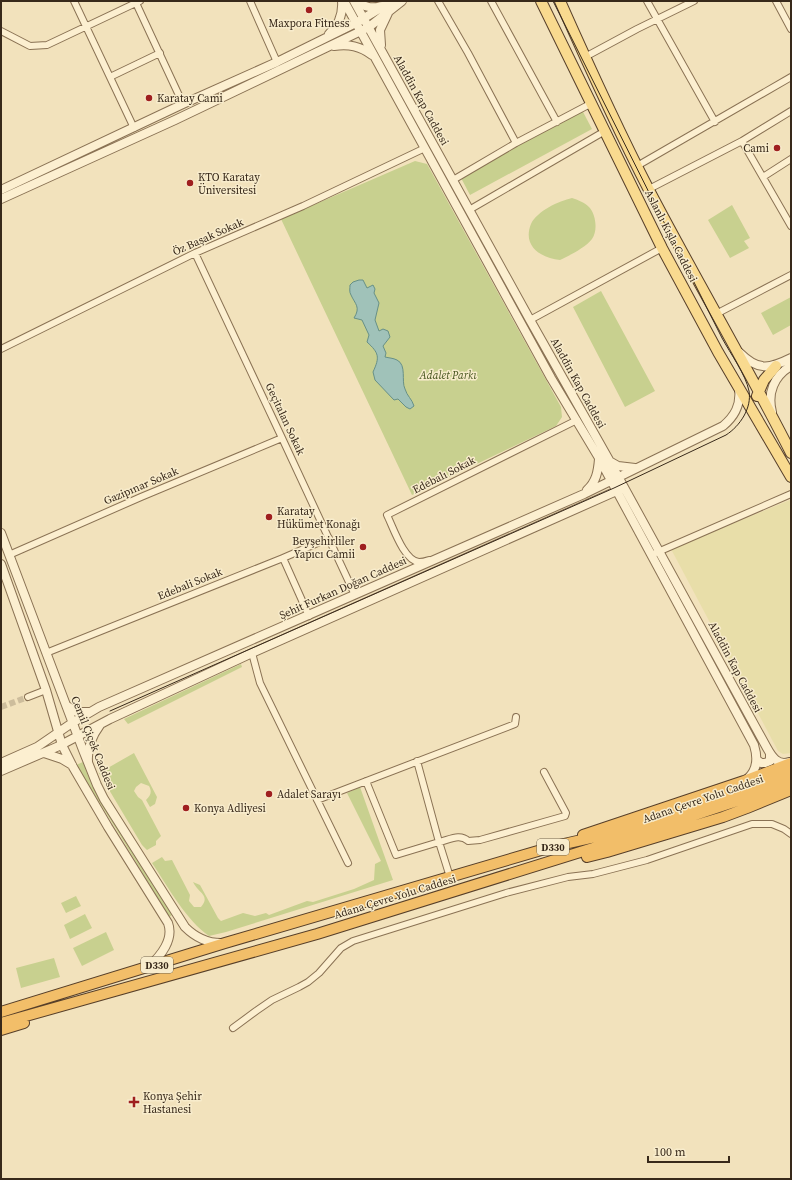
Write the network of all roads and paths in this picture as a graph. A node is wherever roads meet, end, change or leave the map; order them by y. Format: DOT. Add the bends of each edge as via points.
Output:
graph roads {
  1 [pos="74,1"];
  2 [pos="250,1"];
  3 [pos="343,1"];
  4 [pos="356,1"];
  5 [pos="402,1"];
  6 [pos="438,1"];
  7 [pos="491,1"];
  8 [pos="541,1"];
  9 [pos="560,1"];
  10 [pos="647,1"];
  11 [pos="694,1"];
  12 [pos="776,1"];
  13 [pos="138,2"];
  14 [pos="389,6"];
  15 [pos="364,18"];
  16 [pos="656,20"];
  17 [pos="356,23"];
  18 [pos="86,27"];
  19 [pos="369,27"];
  20 [pos="791,29"];
  21 [pos="1,31"];
  22 [pos="361,31"];
  23 [pos="327,43"];
  24 [pos="160,53"];
  25 [pos="383,53"];
  26 [pos="374,57"];
  27 [pos="585,57"];
  28 [pos="277,62"];
  29 [pos="110,77"];
  30 [pos="791,77"];
  31 [pos="592,103"];
  32 [pos="183,104"];
  33 [pos="791,110"];
  34 [pos="557,122"];
  35 [pos="715,122"];
  36 [pos="134,128"];
  37 [pos="605,131"];
  38 [pos="742,141"];
  39 [pos="516,144"];
  40 [pos="425,148"];
  41 [pos="791,159"];
  42 [pos="637,166"];
  43 [pos="763,177"];
  44 [pos="453,180"];
  45 [pos="649,189"];
  46 [pos="1,190"];
  47 [pos="1,199"];
  48 [pos="469,210"];
  49 [pos="791,226"];
  50 [pos="662,248"];
  51 [pos="195,253"];
  52 [pos="791,275"];
  53 [pos="716,314"];
  54 [pos="530,320"];
  55 [pos="734,346"];
  56 [pos="1,349"];
  57 [pos="791,358"];
  58 [pos="776,366"];
  59 [pos="791,366"];
  60 [pos="739,388"];
  61 [pos="758,391"];
  62 [pos="576,420"];
  63 [pos="776,424"];
  64 [pos="762,427"];
  65 [pos="282,438"];
  66 [pos="791,453"];
  67 [pos="599,458"];
  68 [pos="609,460"];
  69 [pos="638,468"];
  70 [pos="791,477"];
  71 [pos="615,479"];
  72 [pos="620,489"];
  73 [pos="584,494"];
  74 [pos="791,494"];
  75 [pos="1,533"];
  76 [pos="329,538"];
  77 [pos="654,553"];
  78 [pos="9,555"];
  79 [pos="283,558"];
  80 [pos="435,560"];
  81 [pos="1,564"];
  82 [pos="355,595"];
  83 [pos="309,616"];
  84 [pos="46,653"];
  85 [pos="252,653"];
  86 [pos="46,690"];
  87 [pos="28,697"];
  88 [pos="66,704"];
  89 [pos="98,707"];
  90 [pos="52,708"];
  91 [pos="90,712"];
  92 [pos="516,717"];
  93 [pos="110,719"];
  94 [pos="75,721"];
  95 [pos="101,724"];
  96 [pos="57,729"];
  97 [pos="78,736"];
  98 [pos="62,745"];
  99 [pos="44,753"];
  100 [pos="770,754"];
  101 [pos="757,760"];
  102 [pos="417,761"];
  103 [pos="791,762"];
  104 [pos="1,763"];
  105 [pos="88,764"];
  106 [pos="73,767"];
  107 [pos="1,770"];
  108 [pos="791,771"];
  109 [pos="544,772"];
  110 [pos="791,780"];
  111 [pos="366,781"];
  112 [pos="744,781"];
  113 [pos="791,790"];
  114 [pos="317,800"];
  115 [pos="791,834"];
  116 [pos="439,842"];
  117 [pos="554,846"];
  118 [pos="553,861"];
  119 [pos="348,862"];
  120 [pos="450,877"];
  121 [pos="178,917"];
  122 [pos="168,923"];
  123 [pos="225,943"];
  124 [pos="147,968"];
  125 [pos="72,990"];
  126 [pos="86,998"];
  127 [pos="1,1006"];
  128 [pos="1,1012"];
  129 [pos="1,1023"];
  130 [pos="233,1028"];
  131 [pos="1,1030"];
  1 -- 18 [label="street"];
  2 -- 28 [label="street"];
  3 -- 17 [label="street, Aladdin Kap Caddesi"];
  3 -- 23 [label="street" via="340,20"];
  4 -- 14 [label="street" via="365,7"];
  4 -- 15 [label="street, Aladdin Kap Caddesi"];
  5 -- 14 [label="street"];
  6 -- 39 [label="street"];
  7 -- 34 [label="street"];
  8 -- 31 [label="main road, Aslanlı Kışla Caddesi"];
  9 -- 27 [label="main road, Aslanlı Kışla Caddesi"];
  10 -- 16 [label="street"];
  11 -- 16 [label="street"];
  12 -- 20 [label="street"];
  13 -- 18 [label="street"];
  13 -- 24 [label="street"];
  13 -- 32 [label="street"];
  14 -- 15 [label="street"];
  14 -- 19 [label="street"];
  14 -- 25 [label="street" via="380,30"];
  15 -- 17 [label="street"];
  15 -- 19 [label="street, Aladdin Kap Caddesi"];
  16 -- 27 [label="street"];
  16 -- 35 [label="street"];
  17 -- 22 [label="street, Aladdin Kap Caddesi"];
  17 -- 23 [label="street"];
  18 -- 21 [label="street" via="47,45 30,46"];
  18 -- 29 [label="street"];
  19 -- 22 [label="street"];
  19 -- 25 [label="street, Aladdin Kap Caddesi"];
  22 -- 23 [label="street"];
  22 -- 26 [label="street, Aladdin Kap Caddesi"];
  23 -- 26 [label="street" via="354,45 365,49"];
  23 -- 28 [label="street"];
  23 -- 47 [label="street" via="175,120"];
  24 -- 29 [label="street"];
  24 -- 32 [label="street"];
  25 -- 44 [label="street, Aladdin Kap Caddesi"];
  26 -- 40 [label="street, Aladdin Kap Caddesi"];
  27 -- 42 [label="main road, Aslanlı Kışla Caddesi"];
  28 -- 32 [label="street"];
  29 -- 36 [label="street"];
  30 -- 35 [label="street"];
  31 -- 34 [label="street"];
  31 -- 37 [label="main road, Aslanlı Kışla Caddesi"];
  32 -- 36 [label="street"];
  33 -- 38 [label="street"];
  34 -- 39 [label="street"];
  35 -- 42 [label="street"];
  36 -- 46 [label="street"];
  37 -- 48 [label="street"];
  37 -- 50 [label="main road, Aslanlı Kışla Caddesi"];
  38 -- 43 [label="street"];
  38 -- 45 [label="street"];
  39 -- 44 [label="street"];
  40 -- 51 [label="street, Öz Başak Sokak" via="310,203"];
  40 -- 62 [label="street, Aladdin Kap Caddesi"];
  41 -- 43 [label="street"];
  42 -- 45 [label="main road, Aslanlı Kışla Caddesi"];
  43 -- 49 [label="street"];
  44 -- 48 [label="street, Aladdin Kap Caddesi"];
  45 -- 53 [label="main road, Aslanlı Kışla Caddesi"];
  48 -- 54 [label="street, Aladdin Kap Caddesi"];
  50 -- 54 [label="street"];
  50 -- 60 [label="main road, Aslanlı Kışla Caddesi"];
  51 -- 56 [label="street, Öz Başak Sokak"];
  51 -- 65 [label="street, Geçitalan Sokak"];
  52 -- 53 [label="street"];
  53 -- 55 [label="main road, Aslanlı Kışla Caddesi"];
  54 -- 68 [label="street, Aladdin Kap Caddesi"];
  55 -- 58 [label="street" via="752,363"];
  55 -- 61 [label="main road, Aslanlı Kışla Caddesi"];
  57 -- 58 [label="street"];
  58 -- 61 [label="main road"];
  59 -- 63 [label="street" via="779,376 772,389 770,404"];
  60 -- 64 [label="main road, Aslanlı Kışla Caddesi"];
  60 -- 69 [label="street, Şehit Furkan Doğan Caddesi" via="738,409 723,426"];
  61 -- 63 [label="main road, Aslanlı Kışla Caddesi"];
  61 -- 64 [label="main road" via="757,411"];
  62 -- 67 [label="street, Aladdin Kap Caddesi"];
  62 -- 80 [label="street, Edebalı Sokak" via="387,515 404,550 411,558 418,562"];
  63 -- 66 [label="main road, Aslanlı Kışla Caddesi"];
  64 -- 70 [label="main road, Aslanlı Kışla Caddesi"];
  65 -- 76 [label="street, Geçitalan Sokak"];
  65 -- 78 [label="street, Gazipınar Sokak"];
  67 -- 71 [label="street, Aladdin Kap Caddesi"];
  67 -- 73 [label="street" via="595,481"];
  68 -- 69 [label="street" via="618,466"];
  68 -- 71 [label="street, Aladdin Kap Caddesi"];
  69 -- 71 [label="street, Şehit Furkan Doğan Caddesi"];
  71 -- 72 [label="street, Aladdin Kap Caddesi"];
  71 -- 73 [label="street, Şehit Furkan Doğan Caddesi"];
  72 -- 77 [label="street, Aladdin Kap Caddesi"];
  72 -- 85 [label="street, Şehit Furkan Doğan Caddesi"];
  73 -- 80 [label="street, Şehit Furkan Doğan Caddesi"];
  74 -- 77 [label="street"];
  75 -- 78 [label="street, Cemil Çiçek Caddesi"];
  76 -- 79 [label="street, Edebali Sokak"];
  76 -- 82 [label="street, Geçitalan Sokak"];
  77 -- 100 [label="street, Aladdin Kap Caddesi" via="696,618"];
  77 -- 101 [label="street, Aladdin Kap Caddesi" via="754,745"];
  78 -- 84 [label="street, Cemil Çiçek Caddesi"];
  79 -- 83 [label="street"];
  79 -- 84 [label="street, Edebali Sokak"];
  80 -- 82 [label="street, Şehit Furkan Doğan Caddesi"];
  81 -- 86 [label="street, Cemil Çiçek Caddesi"];
  82 -- 83 [label="street, Şehit Furkan Doğan Caddesi"];
  83 -- 89 [label="street, Şehit Furkan Doğan Caddesi"];
  84 -- 88 [label="street, Cemil Çiçek Caddesi"];
  85 -- 93 [label="street, Şehit Furkan Doğan Caddesi"];
  85 -- 114 [label="street" via="260,683"];
  86 -- 87 [label="street"];
  86 -- 90 [label="street, Cemil Çiçek Caddesi"];
  88 -- 90 [label="street" via="60,713"];
  88 -- 91 [label="street" via="77,712"];
  88 -- 94 [label="street, Cemil Çiçek Caddesi"];
  89 -- 91 [label="street, Şehit Furkan Doğan Caddesi"];
  89 -- 93 [label="street" via="97,717 102,720"];
  90 -- 96 [label="street, Cemil Çiçek Caddesi"];
  91 -- 94 [label="street, Şehit Furkan Doğan Caddesi"];
  92 -- 102 [label="street" via="515,724"];
  93 -- 95 [label="street, Şehit Furkan Doğan Caddesi"];
  94 -- 96 [label="street, Şehit Furkan Doğan Caddesi"];
  94 -- 97 [label="street, Cemil Çiçek Caddesi"];
  95 -- 97 [label="street, Şehit Furkan Doğan Caddesi"];
  95 -- 105 [label="street" via="92,737"];
  96 -- 98 [label="street, Cemil Çiçek Caddesi"];
  96 -- 104 [label="street" via="50,739 37,747"];
  97 -- 98 [label="street, Şehit Furkan Doğan Caddesi"];
  97 -- 105 [label="street, Cemil Çiçek Caddesi"];
  98 -- 99 [label="street, Şehit Furkan Doğan Caddesi"];
  98 -- 106 [label="street, Cemil Çiçek Caddesi"];
  99 -- 106 [label="street" via="62,759"];
  99 -- 107 [label="street, Şehit Furkan Doğan Caddesi"];
  100 -- 101 [label="street" via="768,762 761,763"];
  100 -- 103 [label="street" via="785,764"];
  101 -- 112 [label="street" via="752,775"];
  102 -- 111 [label="street"];
  102 -- 116 [label="street"];
  103 -- 112 [label="highway"];
  105 -- 121 [label="street, Cemil Çiçek Caddesi" via="104,799"];
  106 -- 122 [label="street, Cemil Çiçek Caddesi"];
  108 -- 117 [label="highway, Adana Çevre Yolu Caddesi / D330" via="722,798 617,832"];
  109 -- 116 [label="street" via="566,813 565,816 480,840 468,841 461,836"];
  110 -- 118 [label="highway, Adana Çevre Yolu Caddesi / D330" via="743,799"];
  111 -- 114 [label="street"];
  111 -- 116 [label="street" via="396,855"];
  112 -- 117 [label="highway"];
  113 -- 118 [label="highway" via="747,808 607,852"];
  114 -- 119 [label="street"];
  115 -- 130 [label="street" via="772,824 752,824 647,860 506,893 353,941 340,948 308,982 272,1000"];
  116 -- 120 [label="street"];
  117 -- 120 [label="highway, Adana Çevre Yolu Caddesi / D330"];
  118 -- 126 [label="highway, Adana Çevre Yolu Caddesi / D330" via="317,934"];
  120 -- 123 [label="highway, Adana Çevre Yolu Caddesi / D330"];
  121 -- 122 [label="street" via="176,923"];
  121 -- 123 [label="street, Cemil Çiçek Caddesi" via="188,930 199,938 212,943"];
  122 -- 124 [label="street" via="170,932 166,945"];
  123 -- 124 [label="highway, Adana Çevre Yolu Caddesi / D330"];
  124 -- 125 [label="highway, Adana Çevre Yolu Caddesi / D330"];
  125 -- 127 [label="highway"];
  125 -- 128 [label="highway, Adana Çevre Yolu Caddesi / D330"];
  126 -- 129 [label="highway, Adana Çevre Yolu Caddesi / D330"];
  126 -- 131 [label="highway" via="60,1012"];
}
